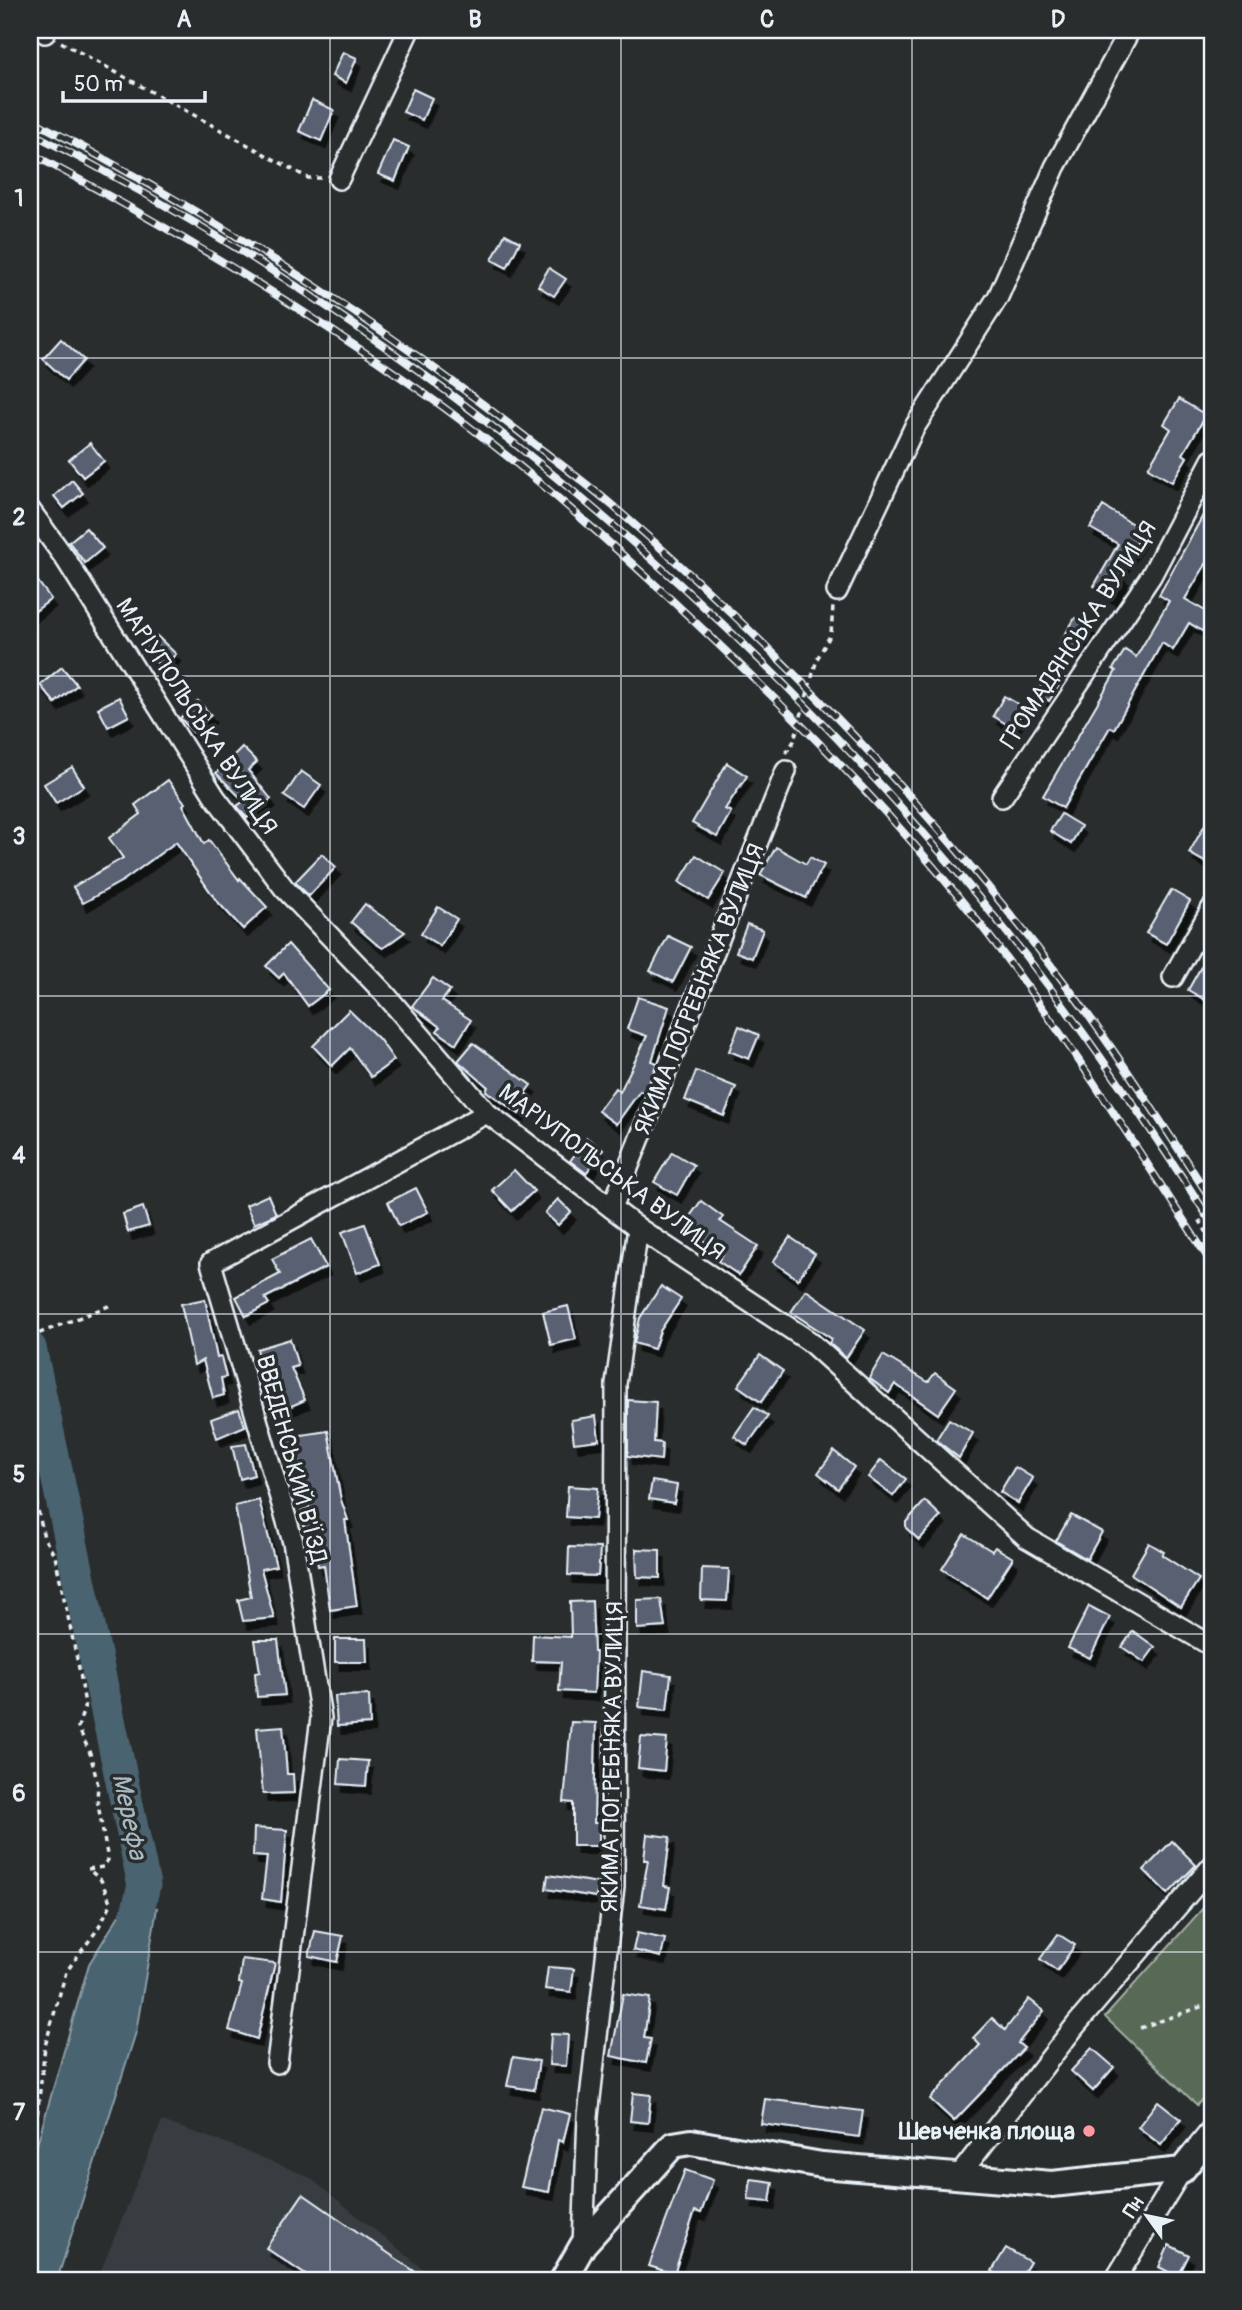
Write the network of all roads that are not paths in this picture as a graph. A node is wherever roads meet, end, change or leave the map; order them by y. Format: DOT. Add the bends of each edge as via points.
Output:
graph roads {
  1 [pos="409,30"];
  2 [pos="1130,30"];
  3 [pos="339,178"];
  4 [pos="1212,460"];
  5 [pos="30,510"];
  6 [pos="837,591"];
  7 [pos="786,771"];
  8 [pos="1002,797"];
  9 [pos="1212,908"];
  10 [pos="1173,977"];
  11 [pos="487,1114"];
  12 [pos="612,1208"];
  13 [pos="638,1228"];
  14 [pos="1212,1646"];
  15 [pos="1212,1866"];
  16 [pos="277,2063"];
  17 [pos="1212,2133"];
  18 [pos="1182,2170"];
  19 [pos="957,2178"];
  20 [pos="583,2245"];
  21 [pos="563,2280"];
  22 [pos="1115,2280"];
  1 -- 3 [label="street"];
  2 -- 6 [label="street" via="1055,167 998,297 914,428"];
  4 -- 8 [label="street, ГРОМАДЯНСЬКА ВУЛИЦЯ" via="1151,576"];
  5 -- 11 [label="street, МАРІУПОЛЬСЬКА ВУЛИЦЯ" via="215,797 284,888 384,994"];
  7 -- 12 [label="street, ЯКИМА ПОГРЕБНЯКА ВУЛИЦЯ"];
  9 -- 10 [label="street"];
  11 -- 12 [label="street, МАРІУПОЛЬСЬКА ВУЛИЦЯ"];
  11 -- 16 [label="street, ВВЕДЕНСЬКИЙ В'ЇЗД" via="211,1263 293,1542 321,1718"];
  12 -- 13 [label="street, МАРІУПОЛЬСЬКА ВУЛИЦЯ"];
  13 -- 14 [label="street, МАРІУПОЛЬСЬКА ВУЛИЦЯ" via="809,1341 1027,1538"];
  13 -- 20 [label="street, ЯКИМА ПОГРЕБНЯКА ВУЛИЦЯ" via="616,1384 614,1887 587,2116"];
  15 -- 19 [label="street" via="1076,2025"];
  17 -- 18 [label="street"];
  18 -- 19 [label="street" via="1052,2184"];
  18 -- 22 [label="street"];
  19 -- 20 [label="street" via="822,2165 691,2142 673,2145"];
  20 -- 21 [label="street, ЯКИМА ПОГРЕБНЯКА ВУЛИЦЯ"];
}
